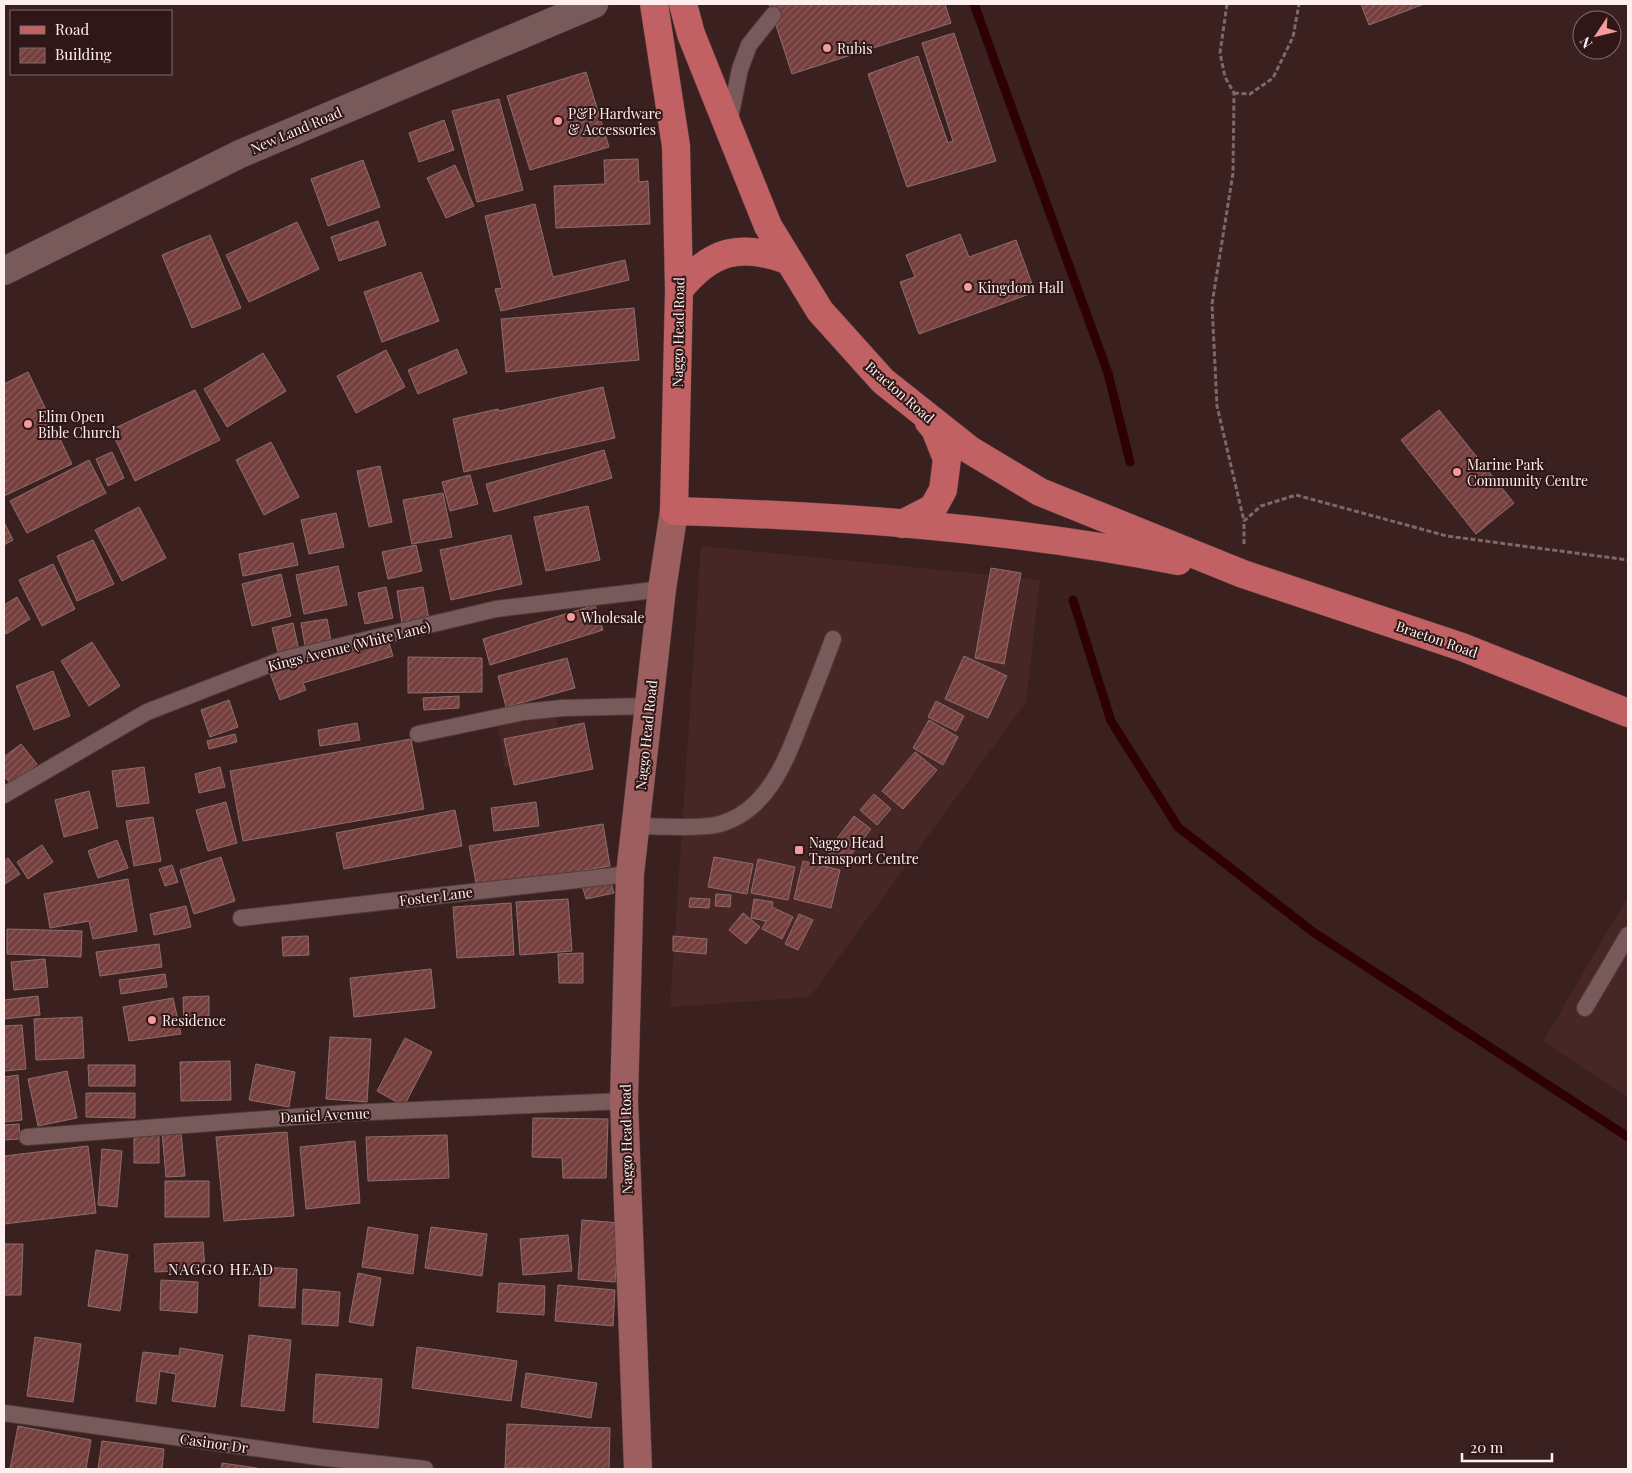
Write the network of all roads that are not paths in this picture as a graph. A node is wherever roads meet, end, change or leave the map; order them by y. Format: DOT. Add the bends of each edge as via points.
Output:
graph roads {
  1 [pos="594,4"];
  2 [pos="654,4"];
  3 [pos="683,4"];
  4 [pos="773,15"];
  5 [pos="728,125"];
  6 [pos="787,260"];
  7 [pos="4,272"];
  8 [pos="680,290"];
  9 [pos="917,407"];
  10 [pos="674,511"];
  11 [pos="902,524"];
  12 [pos="1243,574"];
  13 [pos="662,589"];
  14 [pos="833,639"];
  15 [pos="649,706"];
  16 [pos="1628,713"];
  17 [pos="418,734"];
  18 [pos="4,795"];
  19 [pos="635,826"];
  20 [pos="630,874"];
  21 [pos="242,918"];
  22 [pos="1628,935"];
  23 [pos="1585,1008"];
  24 [pos="624,1101"];
  25 [pos="27,1136"];
  26 [pos="4,1413"];
  27 [pos="426,1469"];
  28 [pos="638,1469"];
  1 -- 7 [label="street, New Land Road" via="240,154"];
  2 -- 8 [label="main road, Naggo Head Road" via="676,146"];
  3 -- 5 [label="main road, Braeton Road" via="691,34"];
  4 -- 5 [label="lane" via="749,44"];
  5 -- 6 [label="main road, Braeton Road" via="768,226"];
  6 -- 8 [label="main road" via="765,252 735,252 695,270"];
  6 -- 9 [label="main road, Braeton Road" via="820,310 858,354 883,381"];
  8 -- 10 [label="main road, Naggo Head Road"];
  9 -- 11 [label="main road" via="935,429 947,459 943,490 933,508"];
  9 -- 12 [label="main road, Braeton Road" via="970,450 1040,492"];
  10 -- 11 [label="main road, Braeton Road"];
  10 -- 13 [label="main road, Naggo Head Road"];
  11 -- 12 [label="main road, Braeton Road" via="1074,542"];
  12 -- 16 [label="main road, Braeton Road" via="1462,647"];
  13 -- 15 [label="main road, Naggo Head Road"];
  13 -- 18 [label="lane, Kings Avenue (White Lane)" via="496,610 281,660 147,712"];
  14 -- 19 [label="lane" via="789,751 774,782 756,803 739,816 715,826"];
  15 -- 17 [label="lane" via="524,712"];
  15 -- 19 [label="main road, Naggo Head Road"];
  19 -- 20 [label="main road, Naggo Head Road"];
  20 -- 21 [label="lane, Foster Lane"];
  20 -- 24 [label="main road, Naggo Head Road"];
  22 -- 23 [label="lane"];
  24 -- 25 [label="lane, Daniel Avenue" via="346,1114"];
  24 -- 28 [label="main road, Naggo Head Road"];
  26 -- 27 [label="lane, Casinor Dr"];
}
